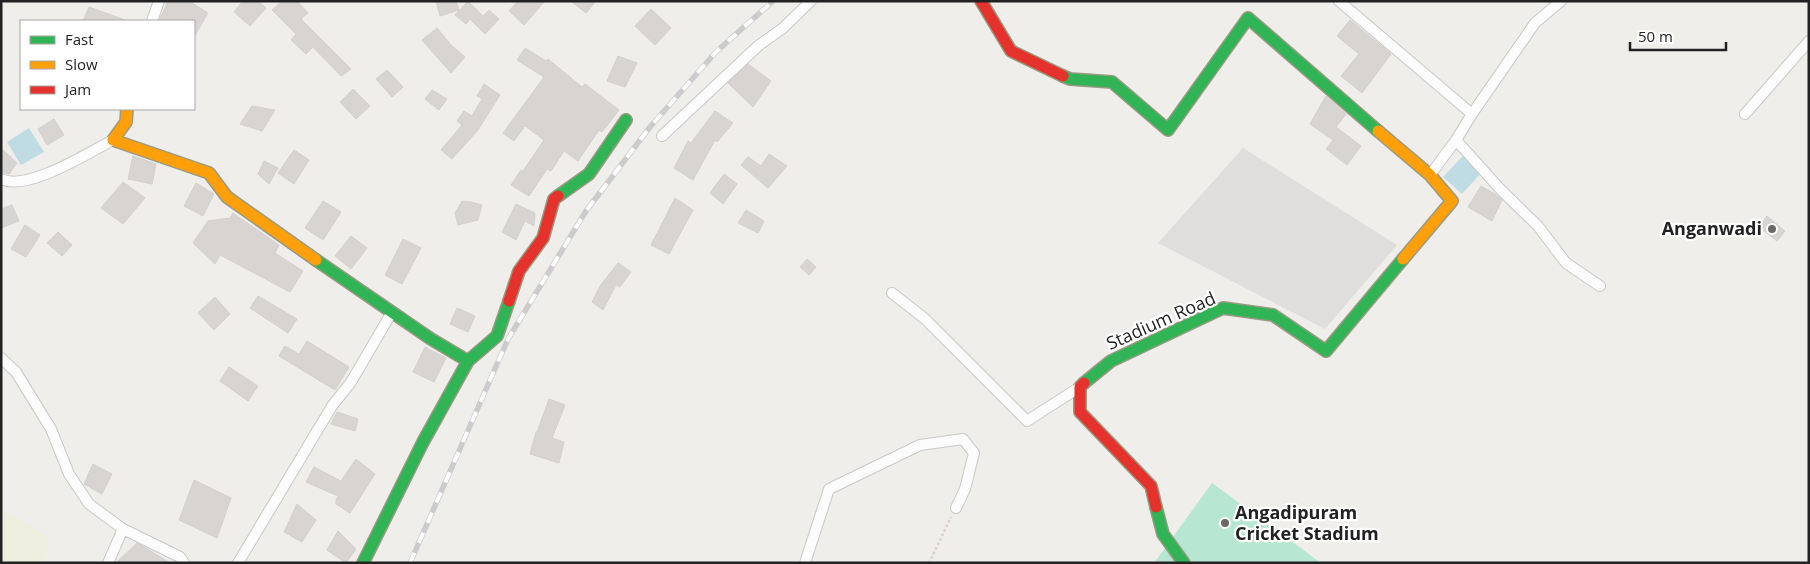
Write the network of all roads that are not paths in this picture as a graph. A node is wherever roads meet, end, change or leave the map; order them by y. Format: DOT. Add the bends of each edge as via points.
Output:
graph roads {
  1 [pos="159,1"];
  2 [pos="811,1"];
  3 [pos="981,1"];
  4 [pos="1339,1"];
  5 [pos="1561,1"];
  6 [pos="152,20"];
  7 [pos="1809,41"];
  8 [pos="127,110"];
  9 [pos="1472,114"];
  10 [pos="1745,114"];
  11 [pos="626,120"];
  12 [pos="662,136"];
  13 [pos="113,140"];
  14 [pos="1456,140"];
  15 [pos="1430,175"];
  16 [pos="1,179"];
  17 [pos="1600,286"];
  18 [pos="892,293"];
  19 [pos="392,312"];
  20 [pos="1,358"];
  21 [pos="468,360"];
  22 [pos="1080,387"];
  23 [pos="956,508"];
  24 [pos="123,529"];
  25 [pos="108,563"];
  26 [pos="184,563"];
  27 [pos="238,563"];
  28 [pos="364,563"];
  29 [pos="805,563"];
  30 [pos="1184,563"];
  1 -- 6 [label="street"];
  2 -- 12 [label="street"];
  3 -- 15 [label="street" via="1010,51 1070,79 1112,82 1168,130 1248,18"];
  4 -- 9 [label="street"];
  5 -- 9 [label="street" via="1534,23"];
  7 -- 10 [label="street"];
  8 -- 13 [label="street" via="124,130"];
  9 -- 14 [label="street"];
  11 -- 21 [label="street" via="589,174 554,199 543,238 519,271 497,336"];
  13 -- 16 [label="street" via="54,171 26,181"];
  13 -- 19 [label="street" via="209,173 227,197"];
  14 -- 15 [label="street"];
  14 -- 17 [label="street" via="1538,226 1566,263"];
  15 -- 22 [label="street, Stadium Road" via="1452,201 1326,351 1272,315 1223,308 1111,361"];
  18 -- 22 [label="street" via="924,318 1027,421"];
  19 -- 21 [label="street"];
  19 -- 27 [label="street" via="352,382 332,406"];
  20 -- 24 [label="street" via="16,372 51,429 69,474 89,504"];
  21 -- 28 [label="street" via="423,442"];
  22 -- 30 [label="street" via="1080,412 1151,486 1163,534"];
  23 -- 29 [label="street" via="965,489 974,453 963,438 920,445 829,488"];
  24 -- 25 [label="street"];
  24 -- 26 [label="street" via="180,557"];
}
